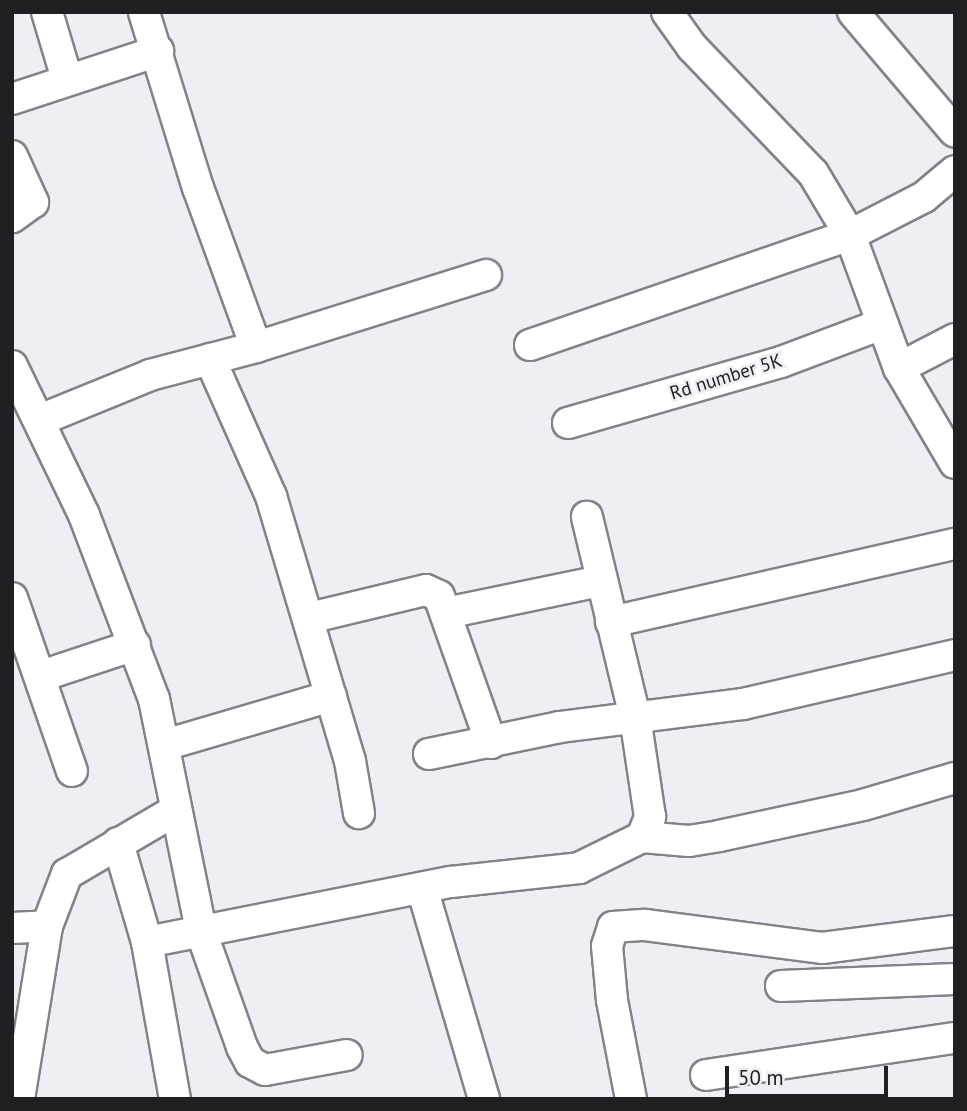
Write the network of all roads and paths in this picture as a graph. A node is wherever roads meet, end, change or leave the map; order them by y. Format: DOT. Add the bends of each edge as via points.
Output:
graph roads {
  1 [pos="47,12"];
  2 [pos="144,12"];
  3 [pos="667,12"];
  4 [pos="853,12"];
  5 [pos="158,51"];
  6 [pos="67,79"];
  7 [pos="12,99"];
  8 [pos="955,132"];
  9 [pos="12,156"];
  10 [pos="955,171"];
  11 [pos="12,217"];
  12 [pos="850,235"];
  13 [pos="486,275"];
  14 [pos="882,324"];
  15 [pos="955,339"];
  16 [pos="530,345"];
  17 [pos="257,347"];
  18 [pos="210,359"];
  19 [pos="13,368"];
  20 [pos="899,368"];
  21 [pos="40,420"];
  22 [pos="568,423"];
  23 [pos="946,428"];
  24 [pos="955,463"];
  25 [pos="587,517"];
  26 [pos="955,544"];
  27 [pos="600,581"];
  28 [pos="12,598"];
  29 [pos="446,613"];
  30 [pos="309,618"];
  31 [pos="611,622"];
  32 [pos="135,645"];
  33 [pos="955,656"];
  34 [pos="41,677"];
  35 [pos="331,696"];
  36 [pos="635,717"];
  37 [pos="491,743"];
  38 [pos="165,745"];
  39 [pos="429,754"];
  40 [pos="72,771"];
  41 [pos="955,778"];
  42 [pos="176,810"];
  43 [pos="359,813"];
  44 [pos="642,837"];
  45 [pos="118,843"];
  46 [pos="422,888"];
  47 [pos="47,926"];
  48 [pos="12,928"];
  49 [pos="955,931"];
  50 [pos="202,934"];
  51 [pos="147,942"];
  52 [pos="955,979"];
  53 [pos="781,986"];
  54 [pos="955,1038"];
  55 [pos="347,1055"];
  56 [pos="706,1075"];
  57 [pos="17,1086"];
  58 [pos="175,1099"];
  59 [pos="484,1099"];
  60 [pos="631,1099"];
  1 -- 6 [label="street"];
  2 -- 5 [label="street"];
  3 -- 12 [label="street" via="692,47 813,173"];
  4 -- 8 [label="street"];
  5 -- 6 [label="street"];
  5 -- 17 [label="street" via="198,188"];
  6 -- 7 [label="street"];
  9 -- 11 [label="street" via="33,202"];
  10 -- 12 [label="street" via="924,197"];
  12 -- 14 [label="street"];
  12 -- 16 [label="street"];
  13 -- 17 [label="street"];
  14 -- 20 [label="street"];
  14 -- 22 [label="street, Rd number 5K" via="781,362"];
  15 -- 20 [label="street"];
  17 -- 18 [label="street"];
  18 -- 21 [label="street" via="150,374"];
  18 -- 30 [label="street" via="271,496"];
  19 -- 21 [label="street"];
  20 -- 23 [label="street"];
  21 -- 32 [label="street" via="84,515"];
  23 -- 24 [label="street"];
  25 -- 27 [label="street"];
  26 -- 31 [label="street"];
  27 -- 29 [label="street"];
  27 -- 31 [label="street"];
  28 -- 34 [label="street"];
  29 -- 30 [label="street" via="439,596 426,590"];
  29 -- 37 [label="street"];
  30 -- 35 [label="street"];
  31 -- 36 [label="street"];
  32 -- 34 [label="street"];
  32 -- 38 [label="street"];
  33 -- 36 [label="street" via="743,704"];
  34 -- 40 [label="street"];
  35 -- 38 [label="street"];
  35 -- 43 [label="street"];
  36 -- 37 [label="street"];
  36 -- 44 [label="street" via="650,817"];
  37 -- 39 [label="street"];
  38 -- 42 [label="street"];
  41 -- 44 [label="street" via="863,805 719,836 689,841"];
  42 -- 45 [label="street"];
  42 -- 50 [label="street"];
  44 -- 46 [label="street" via="579,868"];
  45 -- 47 [label="street" via="67,874"];
  45 -- 51 [label="street"];
  46 -- 50 [label="street"];
  46 -- 59 [label="street"];
  47 -- 48 [label="street"];
  47 -- 57 [label="street"];
  49 -- 60 [label="street" via="822,947 645,925 613,927 607,946 612,1000"];
  50 -- 51 [label="street"];
  50 -- 55 [label="street" via="242,1047 255,1067 265,1070"];
  51 -- 58 [label="street"];
  52 -- 53 [label="street"];
  54 -- 56 [label="street"];
}
